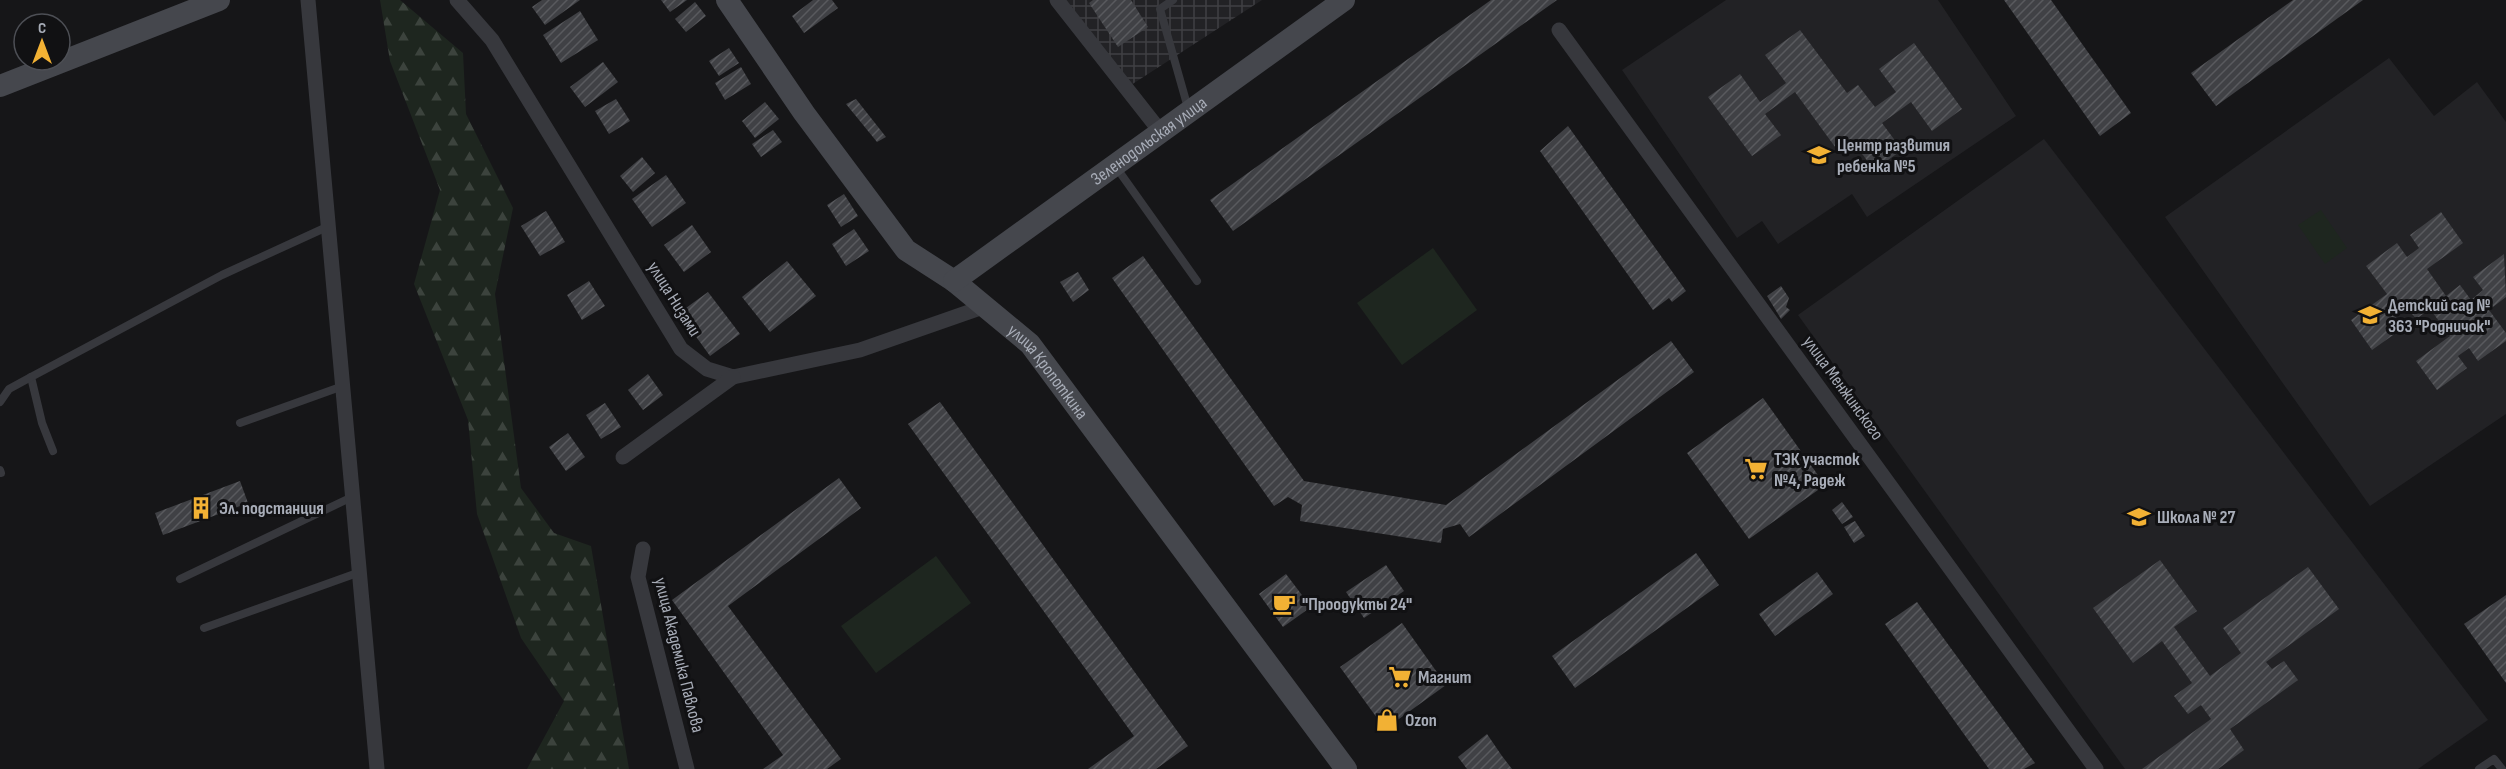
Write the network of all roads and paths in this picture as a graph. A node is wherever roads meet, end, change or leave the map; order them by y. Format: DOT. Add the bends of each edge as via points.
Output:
graph roads {
  1 [pos="219,0"];
  2 [pos="308,0"];
  3 [pos="457,0"];
  4 [pos="727,0"];
  5 [pos="1057,0"];
  6 [pos="1173,0"];
  7 [pos="1344,0"];
  8 [pos="1558,30"];
  9 [pos="0,86"];
  10 [pos="1189,110"];
  11 [pos="1160,131"];
  12 [pos="1116,166"];
  13 [pos="329,226"];
  14 [pos="954,281"];
  15 [pos="1197,281"];
  16 [pos="986,306"];
  17 [pos="733,376"];
  18 [pos="31,377"];
  19 [pos="344,386"];
  20 [pos="0,402"];
  21 [pos="240,423"];
  22 [pos="53,451"];
  23 [pos="623,457"];
  24 [pos="354,496"];
  25 [pos="643,549"];
  26 [pos="361,572"];
  27 [pos="180,579"];
  28 [pos="204,628"];
  29 [pos="377,769"];
  30 [pos="687,769"];
  31 [pos="1346,769"];
  32 [pos="2096,769"];
  33 [pos="2479,769"];
  34 [pos="2502,769"];
  1 -- 9 [label="street"];
  2 -- 13 [label="street"];
  3 -- 17 [label="street, улица Низами" via="492,40 681,349 707,369"];
  4 -- 14 [label="street, улица Кропоткина" via="804,113 906,250"];
  5 -- 11 [label="street"];
  6 -- 10 [label="lane" via="1160,9"];
  7 -- 10 [label="street, Зеленодольская улица"];
  8 -- 32 [label="street, улица Менжинского"];
  10 -- 11 [label="street, Зеленодольская улица"];
  11 -- 12 [label="street, Зеленодольская улица"];
  12 -- 14 [label="street, Зеленодольская улица"];
  12 -- 15 [label="lane"];
  13 -- 18 [label="lane" via="222,275"];
  13 -- 19 [label="street"];
  14 -- 16 [label="street, улица Кропоткина"];
  16 -- 17 [label="street, улица Низами" via="860,350"];
  16 -- 31 [label="street, улица Кропоткина" via="1030,344"];
  17 -- 23 [label="street"];
  18 -- 20 [label="lane" via="9,389"];
  18 -- 22 [label="lane"];
  19 -- 21 [label="lane"];
  19 -- 24 [label="street"];
  24 -- 26 [label="street"];
  24 -- 27 [label="lane"];
  25 -- 30 [label="street, улица Академика Павлова" via="638,577"];
  26 -- 28 [label="lane"];
  26 -- 29 [label="street"];
  33 -- 34 [label="lane" via="2494,759"];
}
